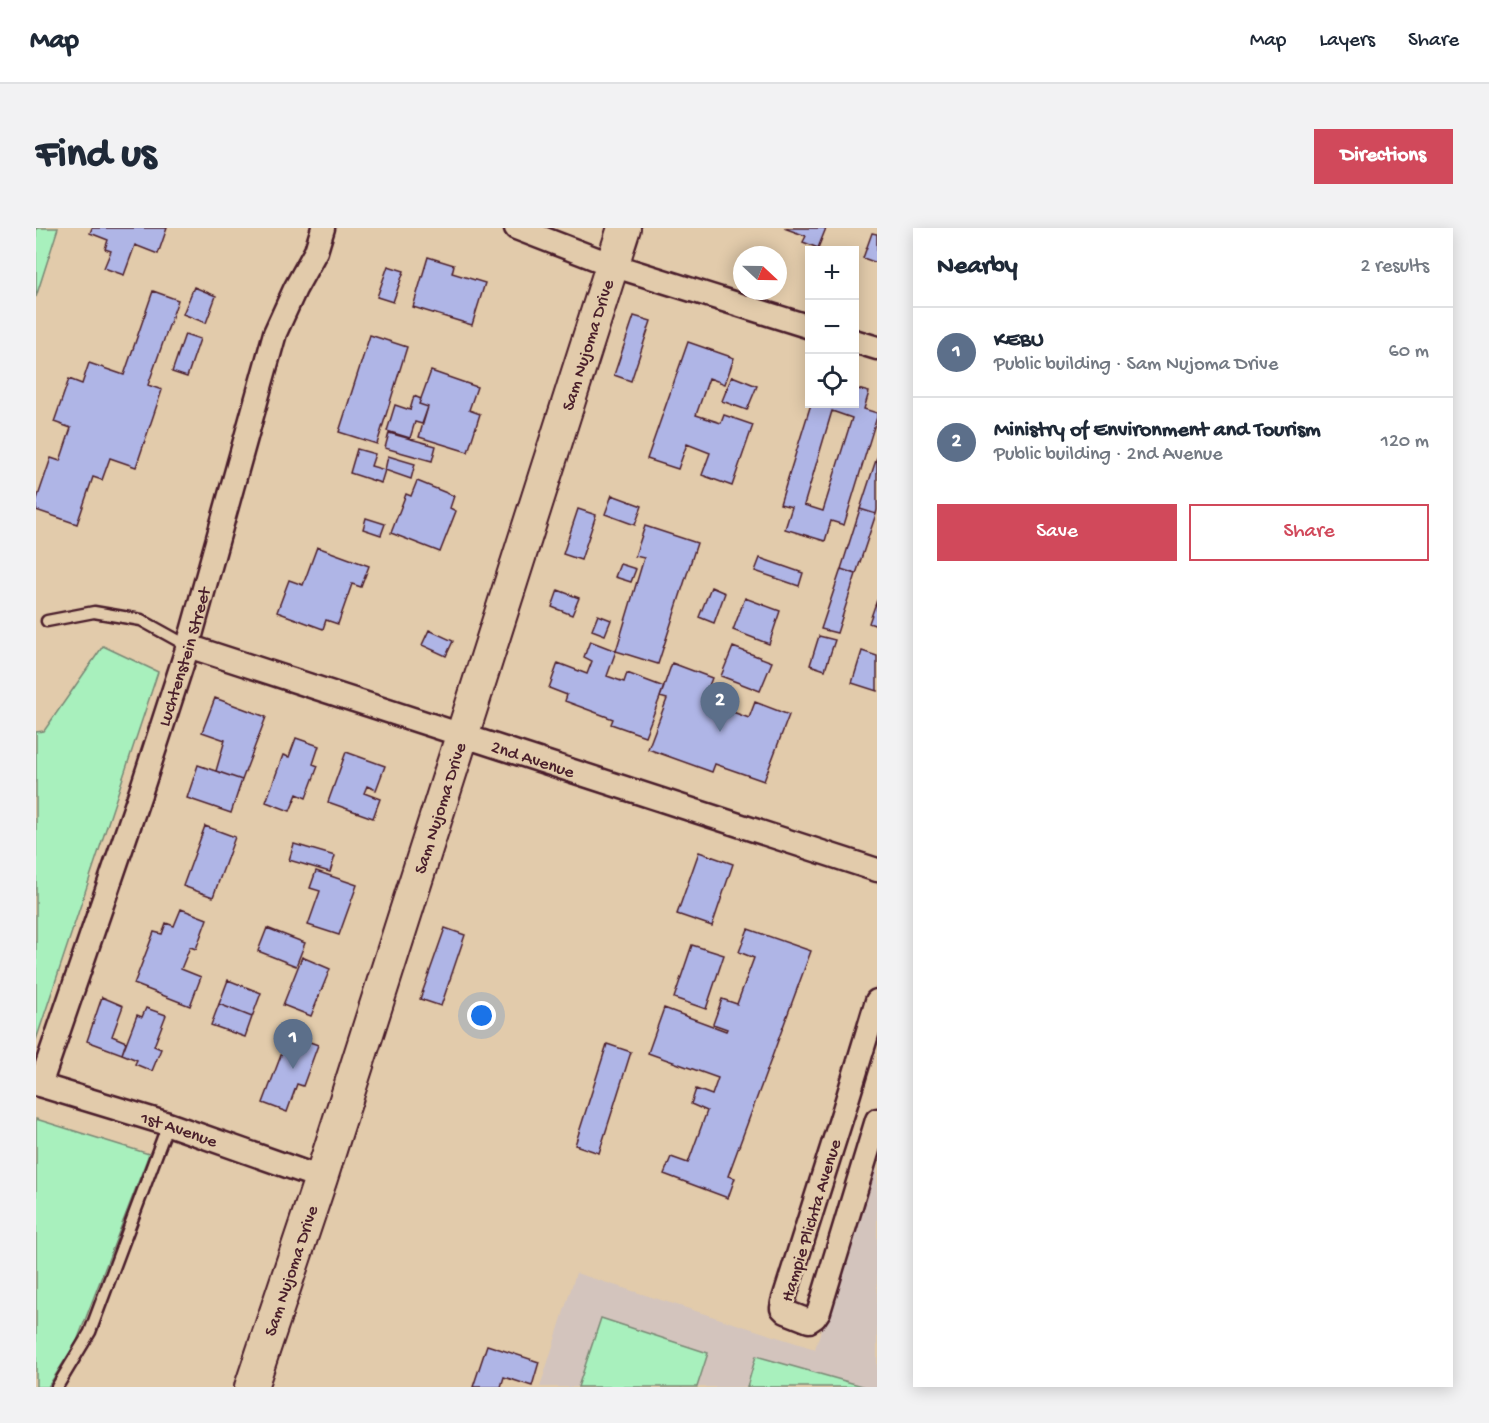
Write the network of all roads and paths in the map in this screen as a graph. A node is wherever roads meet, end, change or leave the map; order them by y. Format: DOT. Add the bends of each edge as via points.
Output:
graph roads {
  1 [pos="323,228"];
  2 [pos="516,228"];
  3 [pos="624,228"];
  4 [pos="612,265"];
  5 [pos="805,325"];
  6 [pos="859,342"];
  7 [pos="877,348"];
  8 [pos="47,621"];
  9 [pos="188,646"];
  10 [pos="462,734"];
  11 [pos="877,870"];
  12 [pos="877,1001"];
  13 [pos="38,1085"];
  14 [pos="877,1120"];
  15 [pos="168,1124"];
  16 [pos="321,1178"];
  17 [pos="57,1387"];
  18 [pos="251,1387"];
  1 -- 9 [label="street, Luchtenstein Street" via="316,251 275,333"];
  2 -- 4 [label="street"];
  3 -- 4 [label="main road, Sam Nujoma Drive"];
  4 -- 5 [label="street"];
  4 -- 10 [label="main road, Sam Nujoma Drive"];
  6 -- 7 [label="street"];
  8 -- 9 [label="lane" via="94,612 141,620"];
  9 -- 10 [label="street, 2nd Avenue"];
  9 -- 13 [label="street, Luchtenstein Street"];
  10 -- 11 [label="street, 2nd Avenue"];
  10 -- 16 [label="main road, Sam Nujoma Drive"];
  12 -- 14 [label="street, Hampie Plichta Avenue" via="783,1302 786,1312 809,1321 819,1311"];
  13 -- 15 [label="street, 1st Avenue"];
  15 -- 16 [label="street, 1st Avenue"];
  15 -- 17 [label="lane" via="90,1332"];
  16 -- 18 [label="main road, Sam Nujoma Drive"];
}
